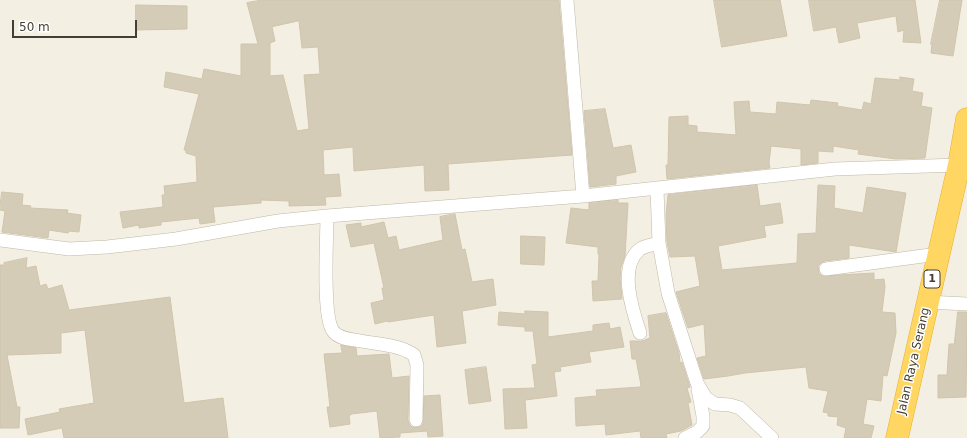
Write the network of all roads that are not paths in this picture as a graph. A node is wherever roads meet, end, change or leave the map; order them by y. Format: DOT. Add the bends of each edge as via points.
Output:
graph roads {
  1 [pos="567,0"];
  2 [pos="967,119"];
  3 [pos="959,166"];
  4 [pos="657,189"];
  5 [pos="583,196"];
  6 [pos="327,216"];
  7 [pos="0,240"];
  8 [pos="659,243"];
  9 [pos="938,254"];
  10 [pos="826,269"];
  11 [pos="927,302"];
  12 [pos="967,304"];
  13 [pos="640,333"];
  14 [pos="697,383"];
  15 [pos="416,420"];
  16 [pos="685,438"];
  17 [pos="772,438"];
  18 [pos="897,438"];
  1 -- 5 [label="street"];
  2 -- 3 [label="highway, Jalan Raya Serang / 1"];
  3 -- 4 [label="street" via="835,170"];
  3 -- 9 [label="highway, Jalan Raya Serang / 1"];
  4 -- 5 [label="street"];
  4 -- 8 [label="street"];
  5 -- 6 [label="street"];
  6 -- 7 [label="street" via="107,247 69,249"];
  6 -- 15 [label="street" via="326,302 333,331 342,338 402,349 414,355 417,365"];
  8 -- 13 [label="street" via="640,249 630,264 628,278 631,305"];
  8 -- 14 [label="street" via="668,293"];
  9 -- 10 [label="street"];
  9 -- 11 [label="highway, Jalan Raya Serang / 1"];
  11 -- 12 [label="street"];
  11 -- 18 [label="highway, Jalan Raya Serang / 1"];
  14 -- 16 [label="street" via="703,426"];
  14 -- 17 [label="street" via="706,398 715,404 740,408"];
}
